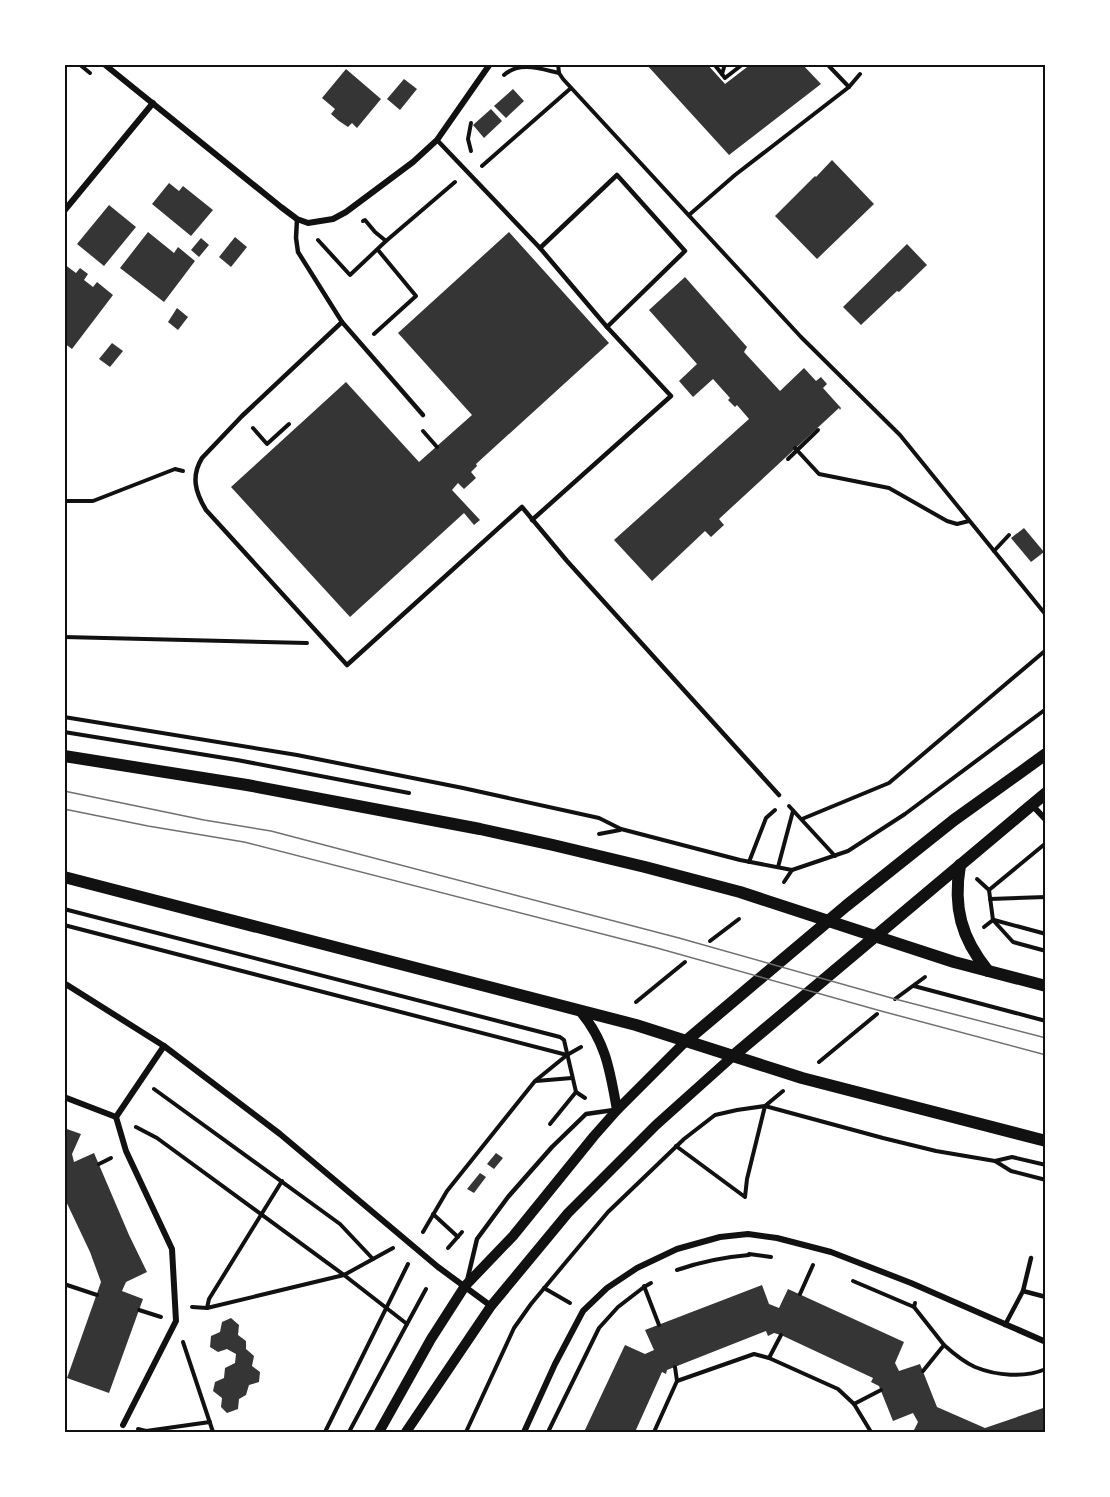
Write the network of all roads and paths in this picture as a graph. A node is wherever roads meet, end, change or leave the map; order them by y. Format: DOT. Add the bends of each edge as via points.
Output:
graph roads {
  1 [pos="104,64"];
  2 [pos="490,64"];
  3 [pos="558,64"];
  4 [pos="714,64"];
  5 [pos="725,64"];
  6 [pos="743,64"];
  7 [pos="827,64"];
  8 [pos="559,73"];
  9 [pos="722,74"];
  10 [pos="860,74"];
  11 [pos="503,76"];
  12 [pos="849,87"];
  13 [pos="572,88"];
  14 [pos="153,103"];
  15 [pos="472,121"];
  16 [pos="437,140"];
  17 [pos="472,155"];
  18 [pos="477,161"];
  19 [pos="64,211"];
  20 [pos="689,215"];
  21 [pos="297,219"];
  22 [pos="357,225"];
  23 [pos="329,238"];
  24 [pos="319,240"];
  25 [pos="386,241"];
  26 [pos="540,248"];
  27 [pos="378,250"];
  28 [pos="342,322"];
  29 [pos="607,327"];
  30 [pos="362,346"];
  31 [pos="423,415"];
  32 [pos="288,424"];
  33 [pos="818,430"];
  34 [pos="259,435"];
  35 [pos="429,438"];
  36 [pos="436,447"];
  37 [pos="796,449"];
  38 [pos="788,459"];
  39 [pos="195,474"];
  40 [pos="64,501"];
  41 [pos="532,520"];
  42 [pos="969,522"];
  43 [pos="1009,535"];
  44 [pos="993,551"];
  45 [pos="1046,615"];
  46 [pos="320,634"];
  47 [pos="64,637"];
  48 [pos="1046,650"];
  49 [pos="1046,709"];
  50 [pos="64,717"];
  51 [pos="1046,754"];
  52 [pos="64,756"];
  53 [pos="1046,793"];
  54 [pos="779,795"];
  55 [pos="784,800"];
  56 [pos="1031,804"];
  57 [pos="793,810"];
  58 [pos="802,819"];
  59 [pos="1046,820"];
  60 [pos="1045,845"];
  61 [pos="835,856"];
  62 [pos="749,862"];
  63 [pos="960,865"];
  64 [pos="778,867"];
  65 [pos="792,870"];
  66 [pos="973,876"];
  67 [pos="64,877"];
  68 [pos="783,882"];
  69 [pos="989,890"];
  70 [pos="1046,897"];
  71 [pos="990,898"];
  72 [pos="64,909"];
  73 [pos="739,919"];
  74 [pos="993,920"];
  75 [pos="828,921"];
  76 [pos="64,925"];
  77 [pos="979,931"];
  78 [pos="1046,934"];
  79 [pos="874,936"];
  80 [pos="710,941"];
  81 [pos="1046,951"];
  82 [pos="686,962"];
  83 [pos="988,971"];
  84 [pos="926,977"];
  85 [pos="64,983"];
  86 [pos="914,986"];
  87 [pos="1046,986"];
  88 [pos="895,999"];
  89 [pos="636,1002"];
  90 [pos="579,1010"];
  91 [pos="877,1014"];
  92 [pos="1046,1021"];
  93 [pos="686,1041"];
  94 [pos="164,1046"];
  95 [pos="581,1047"];
  96 [pos="567,1056"];
  97 [pos="733,1056"];
  98 [pos="816,1065"];
  99 [pos="572,1078"];
  100 [pos="141,1080"];
  101 [pos="64,1097"];
  102 [pos="775,1097"];
  103 [pos="585,1098"];
  104 [pos="765,1106"];
  105 [pos="617,1110"];
  106 [pos="116,1117"];
  107 [pos="1046,1141"];
  108 [pos="676,1146"];
  109 [pos="995,1161"];
  110 [pos="1046,1165"];
  111 [pos="1046,1180"];
  112 [pos="282,1181"];
  113 [pos="433,1214"];
  114 [pos="262,1215"];
  115 [pos="458,1236"];
  116 [pos="406,1240"];
  117 [pos="748,1248"];
  118 [pos="749,1255"];
  119 [pos="779,1257"];
  120 [pos="1031,1258"];
  121 [pos="373,1259"];
  122 [pos="813,1264"];
  123 [pos="637,1268"];
  124 [pos="675,1271"];
  125 [pos="344,1275"];
  126 [pos="659,1278"];
  127 [pos="64,1284"];
  128 [pos="465,1286"];
  129 [pos="644,1287"];
  130 [pos="544,1288"];
  131 [pos="426,1289"];
  132 [pos="1023,1291"];
  133 [pos="800,1294"];
  134 [pos="97,1295"];
  135 [pos="1046,1297"];
  136 [pos="491,1306"];
  137 [pos="176,1307"];
  138 [pos="914,1307"];
  139 [pos="207,1308"];
  140 [pos="583,1311"];
  141 [pos="176,1321"];
  142 [pos="407,1324"];
  143 [pos="658,1324"];
  144 [pos="1005,1325"];
  145 [pos="781,1335"];
  146 [pos="1046,1342"];
  147 [pos="944,1346"];
  148 [pos="769,1358"];
  149 [pos="675,1367"];
  150 [pos="1046,1369"];
  151 [pos="923,1371"];
  152 [pos="677,1381"];
  153 [pos="882,1390"];
  154 [pos="854,1404"];
  155 [pos="210,1422"];
  156 [pos="123,1425"];
  157 [pos="213,1432"];
  158 [pos="349,1432"];
  159 [pos="379,1432"];
  160 [pos="406,1432"];
  161 [pos="466,1432"];
  162 [pos="524,1432"];
  163 [pos="548,1432"];
  164 [pos="654,1432"];
  165 [pos="871,1432"];
  1 -- 14 [label="street"];
  2 -- 16 [label="street"];
  3 -- 8 [label="path"];
  4 -- 9 [label="path"];
  5 -- 9 [label="path"];
  6 -- 9 [label="path" via="725,78"];
  7 -- 12 [label="path"];
  8 -- 11 [label="path" via="520,66"];
  8 -- 13 [label="path"];
  10 -- 12 [label="path"];
  12 -- 20 [label="path"];
  13 -- 18 [label="path" via="482,166"];
  13 -- 20 [label="path"];
  14 -- 19 [label="street"];
  14 -- 21 [label="street"];
  15 -- 17 [label="path" via="468,139"];
  16 -- 21 [label="street" via="346,212 308,224"];
  16 -- 26 [label="lane"];
  20 -- 42 [label="path" via="801,337 900,435"];
  21 -- 28 [label="lane" via="298,252"];
  22 -- 25 [label="path" via="365,220"];
  23 -- 24 [label="path"];
  26 -- 29 [label="lane"];
  26 -- 29 [label="lane" via="617,175 686,251"];
  27 -- 30 [label="path" via="416,296"];
  28 -- 30 [label="lane"];
  28 -- 39 [label="lane" via="242,416 202,458"];
  29 -- 41 [label="lane" via="671,396"];
  30 -- 31 [label="lane"];
  32 -- 34 [label="path" via="267,444"];
  33 -- 37 [label="path"];
  35 -- 36 [label="path"];
  37 -- 38 [label="path"];
  37 -- 42 [label="path" via="819,474 889,488 947,521"];
  39 -- 40 [label="path" via="175,469 93,501"];
  39 -- 46 [label="lane" via="196,489 206,510"];
  41 -- 46 [label="lane" via="522,507 347,665"];
  41 -- 54 [label="lane"];
  42 -- 44 [label="path"];
  43 -- 44 [label="path"];
  44 -- 45 [label="path"];
  46 -- 47 [label="path" via="306,643"];
  48 -- 58 [label="path" via="889,783"];
  49 -- 61 [label="path" via="898,819"];
  50 -- 62 [label="path" via="297,755 463,788 599,818 621,829"];
  51 -- 75 [label="main road" via="954,820"];
  52 -- 75 [label="main road" via="247,785 480,829 740,892"];
  53 -- 56 [label="main road"];
  54 -- 55 [label="path"];
  55 -- 57 [label="path"];
  55 -- 62 [label="path" via="766,818"];
  56 -- 59 [label="street"];
  56 -- 63 [label="main road"];
  57 -- 58 [label="path"];
  57 -- 64 [label="path"];
  58 -- 61 [label="path"];
  60 -- 69 [label="path"];
  61 -- 65 [label="path"];
  62 -- 64 [label="path"];
  63 -- 79 [label="main road"];
  63 -- 83 [label="main road" via="957,894 962,926"];
  64 -- 65 [label="path"];
  65 -- 68 [label="path"];
  66 -- 69 [label="path"];
  67 -- 90 [label="main road"];
  69 -- 71 [label="path"];
  70 -- 71 [label="path"];
  71 -- 74 [label="path"];
  72 -- 96 [label="path" via="561,1037"];
  73 -- 80 [label="path"];
  74 -- 77 [label="path"];
  74 -- 78 [label="path"];
  74 -- 81 [label="path" via="1014,942"];
  75 -- 79 [label="main road"];
  75 -- 93 [label="main road"];
  76 -- 96 [label="path"];
  79 -- 83 [label="main road"];
  79 -- 97 [label="main road"];
  82 -- 89 [label="path"];
  83 -- 87 [label="main road"];
  84 -- 86 [label="path"];
  85 -- 94 [label="street"];
  86 -- 88 [label="path"];
  86 -- 92 [label="path"];
  90 -- 93 [label="main road"];
  90 -- 105 [label="street" via="603,1049"];
  91 -- 98 [label="path"];
  93 -- 97 [label="main road"];
  93 -- 105 [label="street"];
  94 -- 100 [label="street"];
  94 -- 116 [label="street" via="280,1134"];
  95 -- 96 [label="path"];
  96 -- 99 [label="path"];
  96 -- 99 [label="path" via="536,1081"];
  97 -- 107 [label="main road" via="816,1082"];
  97 -- 136 [label="street" via="656,1125 568,1213"];
  99 -- 103 [label="path" via="576,1092"];
  100 -- 106 [label="street"];
  100 -- 112 [label="path"];
  101 -- 106 [label="street"];
  102 -- 104 [label="path"];
  104 -- 108 [label="path" via="715,1115"];
  104 -- 108 [label="path" via="745,1197"];
  104 -- 109 [label="path" via="936,1151"];
  105 -- 128 [label="street" via="513,1236"];
  105 -- 128 [label="lane" via="586,1114 552,1147 477,1239"];
  106 -- 114 [label="path" via="157,1138"];
  106 -- 137 [label="street" via="126,1151 172,1249"];
  108 -- 130 [label="path" via="608,1212"];
  109 -- 110 [label="path" via="1012,1157"];
  109 -- 111 [label="path" via="1011,1171"];
  112 -- 114 [label="path"];
  112 -- 121 [label="path" via="340,1224"];
  113 -- 115 [label="path"];
  114 -- 125 [label="path"];
  114 -- 139 [label="path" via="208,1299"];
  116 -- 121 [label="path"];
  116 -- 128 [label="street"];
  117 -- 118 [label="path"];
  118 -- 119 [label="path"];
  118 -- 124 [label="path"];
  120 -- 132 [label="lane"];
  121 -- 125 [label="path"];
  122 -- 133 [label="path"];
  123 -- 129 [label="path"];
  123 -- 140 [label="street" via="607,1288"];
  123 -- 144 [label="street" via="677,1249 720,1237 748,1234 777,1238 831,1252"];
  125 -- 139 [label="path"];
  125 -- 142 [label="path"];
  126 -- 129 [label="path"];
  127 -- 134 [label="path"];
  128 -- 136 [label="street"];
  128 -- 159 [label="street"];
  129 -- 143 [label="path"];
  129 -- 163 [label="path" via="618,1307 599,1329"];
  130 -- 140 [label="path"];
  130 -- 161 [label="path" via="514,1328"];
  131 -- 142 [label="path"];
  132 -- 135 [label="lane"];
  132 -- 144 [label="lane"];
  136 -- 160 [label="street"];
  137 -- 139 [label="path"];
  137 -- 141 [label="street"];
  138 -- 147 [label="path"];
  140 -- 162 [label="street"];
  141 -- 155 [label="path"];
  141 -- 156 [label="street"];
  142 -- 158 [label="path"];
  144 -- 146 [label="street"];
  145 -- 148 [label="path"];
  147 -- 150 [label="path" via="976,1367 1005,1375"];
  147 -- 151 [label="path"];
  148 -- 152 [label="path" via="754,1354"];
  148 -- 154 [label="path" via="838,1389"];
  149 -- 152 [label="path"];
  152 -- 164 [label="path"];
  153 -- 154 [label="path"];
  154 -- 165 [label="path"];
  155 -- 156 [label="path" via="146,1431"];
  155 -- 157 [label="path"];
}
